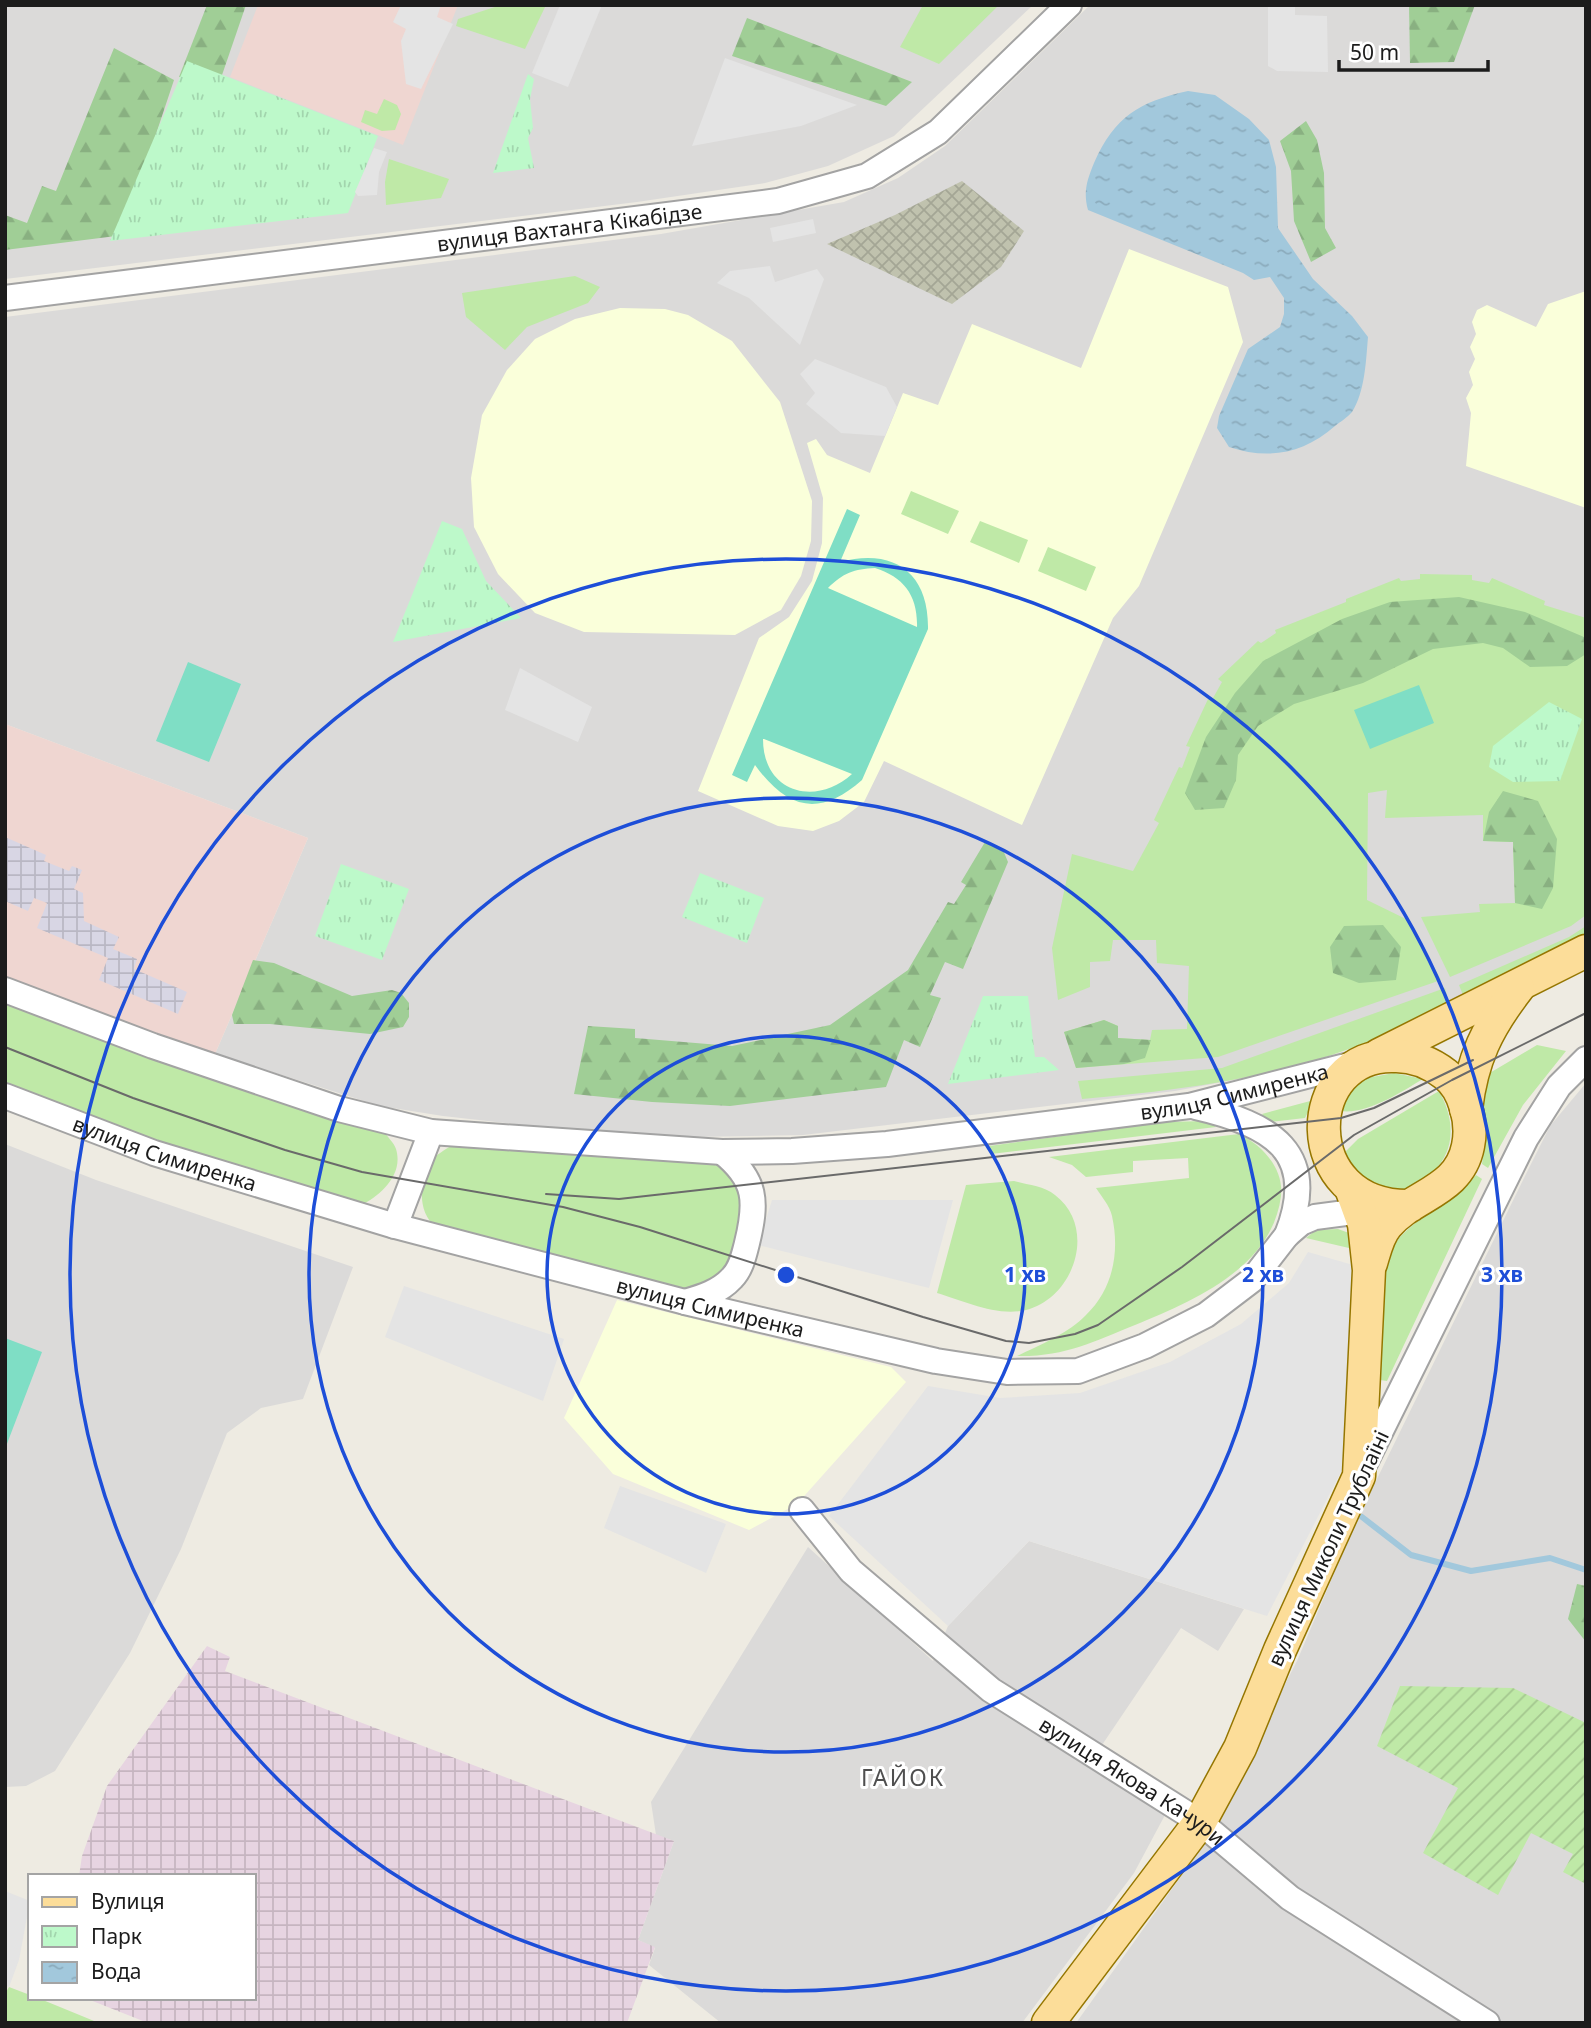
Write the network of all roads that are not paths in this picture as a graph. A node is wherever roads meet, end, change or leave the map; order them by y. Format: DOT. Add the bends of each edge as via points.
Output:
graph roads {
  1 [pos="1069,5"];
  2 [pos="5,298"];
  3 [pos="1586,951"];
  4 [pos="1525,979"];
  5 [pos="5,990"];
  6 [pos="1586,1059"];
  7 [pos="1366,1060"];
  8 [pos="5,1096"];
  9 [pos="1189,1106"];
  10 [pos="1466,1110"];
  11 [pos="431,1132"];
  12 [pos="722,1152"];
  13 [pos="1378,1204"];
  14 [pos="395,1226"];
  15 [pos="1287,1235"];
  16 [pos="1369,1270"];
  17 [pos="685,1302"];
  18 [pos="1359,1476"];
  19 [pos="802,1510"];
  20 [pos="1200,1822"];
  21 [pos="1048,2023"];
  22 [pos="1487,2023"];
  1 -- 2 [label="street, вулиця Вахтанга Кікабідзе" via="938,132 867,176 778,201"];
  3 -- 4 [label="main road, вулиця Симиренка"];
  4 -- 7 [label="main road, вулиця Симиренка"];
  4 -- 10 [label="main road, вулиця Симиренка" via="1480,1049 1471,1071"];
  5 -- 11 [label="street, вулиця Симиренка" via="339,1109"];
  6 -- 18 [label="street, вулиця Миколи Трублаїні" via="1559,1086 1526,1138"];
  7 -- 9 [label="street, вулиця Симиренка"];
  7 -- 10 [label="main road" via="1406,1056 1444,1073 1458,1088"];
  7 -- 13 [label="main road" via="1336,1084 1324,1120 1332,1167"];
  8 -- 14 [label="street, вулиця Симиренка" via="154,1153"];
  9 -- 12 [label="street, вулиця Симиренка" via="887,1144"];
  9 -- 15 [label="street" via="1228,1114 1271,1135 1283,1149 1294,1164 1299,1197"];
  10 -- 13 [label="main road" via="1468,1148 1448,1184"];
  11 -- 12 [label="street, вулиця Симиренка"];
  11 -- 14 [label="street"];
  12 -- 17 [label="street" via="750,1184 753,1204 748,1238 738,1272 720,1288"];
  13 -- 15 [label="street, вулиця Симиренка" via="1315,1217"];
  13 -- 16 [label="main road"];
  13 -- 16 [label="main road" via="1387,1225"];
  14 -- 17 [label="street, вулиця Симиренка"];
  15 -- 17 [label="street, вулиця Симиренка" via="1252,1280 1206,1315 1145,1346 1078,1371 1007,1372 961,1366"];
  16 -- 18 [label="main road"];
  18 -- 20 [label="main road, вулиця Миколи Трублаїні" via="1240,1748"];
  19 -- 20 [label="street, вулиця Якова Качури" via="851,1571 991,1690"];
  20 -- 21 [label="main road, вулиця Миколи Трублаїні"];
  20 -- 22 [label="street, вулиця Якова Качури" via="1290,1898"];
}
